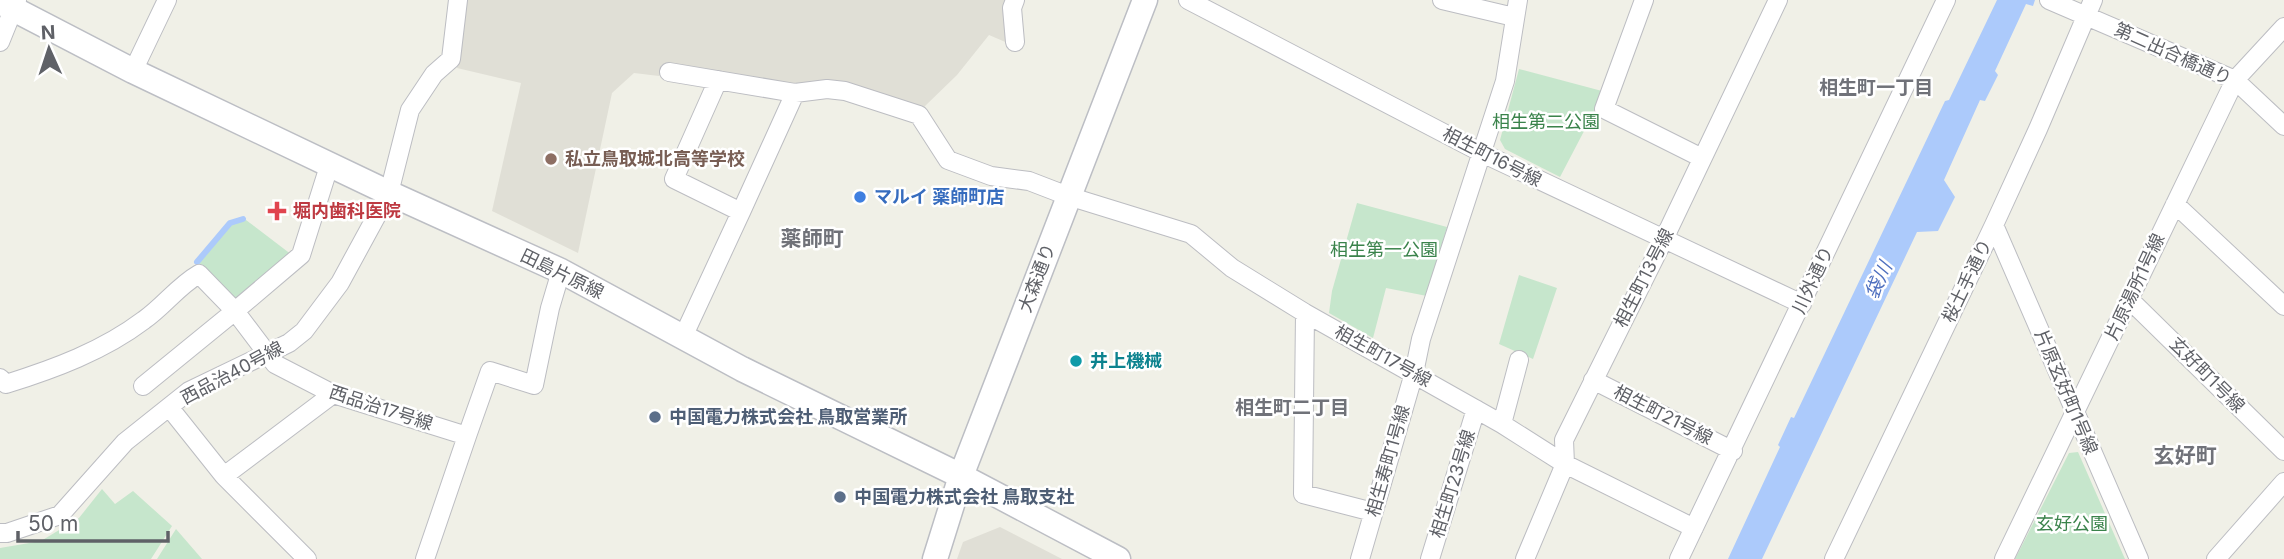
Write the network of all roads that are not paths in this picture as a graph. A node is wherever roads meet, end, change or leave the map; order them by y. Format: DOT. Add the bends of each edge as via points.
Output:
graph roads {
  1 [pos="167,0"];
  2 [pos="458,0"];
  3 [pos="1015,0"];
  4 [pos="1145,0"];
  5 [pos="1188,0"];
  6 [pos="1442,0"];
  7 [pos="1644,0"];
  8 [pos="1777,0"];
  9 [pos="1945,0"];
  10 [pos="2053,1"];
  11 [pos="10,5"];
  12 [pos="1516,8"];
  13 [pos="2089,8"];
  14 [pos="2284,27"];
  15 [pos="0,42"];
  16 [pos="1015,42"];
  17 [pos="133,71"];
  18 [pos="669,72"];
  19 [pos="718,80"];
  20 [pos="2235,80"];
  21 [pos="795,93"];
  22 [pos="2284,126"];
  23 [pos="1482,153"];
  24 [pos="1702,158"];
  25 [pos="330,163"];
  26 [pos="388,193"];
  27 [pos="1068,196"];
  28 [pos="2175,204"];
  29 [pos="741,212"];
  30 [pos="1994,225"];
  31 [pos="1664,239"];
  32 [pos="561,271"];
  33 [pos="2129,299"];
  34 [pos="1802,304"];
  35 [pos="2284,306"];
  36 [pos="235,311"];
  37 [pos="1305,313"];
  38 [pos="683,337"];
  39 [pos="266,355"];
  40 [pos="1520,360"];
  41 [pos="1414,373"];
  42 [pos="0,379"];
  43 [pos="1593,380"];
  44 [pos="143,386"];
  45 [pos="333,394"];
  46 [pos="169,407"];
  47 [pos="1476,409"];
  48 [pos="2075,415"];
  49 [pos="1502,424"];
  50 [pos="467,436"];
  51 [pos="1732,451"];
  52 [pos="2284,451"];
  53 [pos="1565,464"];
  54 [pos="224,476"];
  55 [pos="961,476"];
  56 [pos="2284,482"];
  57 [pos="1373,513"];
  58 [pos="1694,528"];
  59 [pos="0,533"];
  60 [pos="307,559"];
  61 [pos="425,559"];
  62 [pos="935,559"];
  63 [pos="1118,559"];
  64 [pos="1360,559"];
  65 [pos="1430,559"];
  66 [pos="1525,559"];
  67 [pos="1679,559"];
  68 [pos="1834,559"];
  69 [pos="2004,559"];
  70 [pos="2139,559"];
  71 [pos="2216,559"];
  1 -- 17 [label="street"];
  2 -- 26 [label="street, 西品治40号線" via="451,59 434,74 410,110"];
  3 -- 16 [label="street"];
  4 -- 27 [label="main road, 大森通り"];
  5 -- 23 [label="street, 相生町16号線"];
  6 -- 12 [label="street"];
  7 -- 24 [label="street" via="1604,109"];
  8 -- 24 [label="street, 相生町13号線"];
  9 -- 34 [label="street, 川外通り"];
  10 -- 13 [label="street, 第二出合橋通り"];
  11 -- 15 [label="street"];
  11 -- 17 [label="main road, 田島片原線"];
  12 -- 23 [label="street, 相生寿町1号線" via="1505,81"];
  13 -- 20 [label="street, 第二出合橋通り"];
  13 -- 30 [label="street, 桜土手通り"];
  14 -- 20 [label="street, 片原湯所1号線"];
  17 -- 25 [label="main road, 田島片原線"];
  18 -- 19 [label="street, 相生町17号線"];
  19 -- 21 [label="street, 相生町17号線"];
  19 -- 29 [label="street" via="674,179"];
  20 -- 22 [label="street, 第二出合橋通り"];
  20 -- 28 [label="street, 片原湯所1号線"];
  21 -- 27 [label="street, 相生町17号線" via="845,91 919,115 948,160"];
  21 -- 29 [label="street"];
  23 -- 31 [label="street, 相生町16号線"];
  23 -- 41 [label="street, 相生寿町1号線"];
  24 -- 31 [label="street, 相生町13号線"];
  25 -- 26 [label="main road, 田島片原線"];
  25 -- 36 [label="street" via="302,255"];
  26 -- 32 [label="main road, 田島片原線"];
  26 -- 39 [label="street, 西品治40号線" via="320,313 289,343"];
  27 -- 37 [label="street, 相生町17号線" via="1191,234 1232,268"];
  27 -- 55 [label="main road, 大森通り"];
  28 -- 33 [label="street, 片原湯所1号線"];
  28 -- 35 [label="street"];
  29 -- 38 [label="street"];
  30 -- 48 [label="street, 片原玄好町1号線"];
  30 -- 68 [label="street, 桜土手通り"];
  31 -- 34 [label="street, 相生町16号線"];
  31 -- 43 [label="street, 相生町13号線"];
  32 -- 38 [label="main road, 田島片原線"];
  32 -- 50 [label="street" via="534,385 490,371"];
  33 -- 48 [label="street, 片原湯所1号線"];
  33 -- 52 [label="street, 玄好町1号線"];
  34 -- 51 [label="street, 川外通り"];
  36 -- 39 [label="street, 西品治17号線"];
  36 -- 42 [label="street, 西品治17号線" via="199,274 113,340 59,368 5,384"];
  36 -- 44 [label="street"];
  37 -- 41 [label="street, 相生町17号線"];
  37 -- 57 [label="street" via="1303,494"];
  38 -- 55 [label="main road, 田島片原線"];
  39 -- 45 [label="street, 西品治17号線"];
  39 -- 46 [label="street, 西品治40号線" via="190,391"];
  40 -- 49 [label="street"];
  41 -- 47 [label="street, 相生町17号線"];
  41 -- 57 [label="street, 相生寿町1号線"];
  43 -- 51 [label="street, 相生町21号線"];
  43 -- 53 [label="street, 相生町13号線" via="1564,440"];
  45 -- 50 [label="street, 西品治17号線"];
  45 -- 54 [label="street"];
  46 -- 54 [label="street"];
  46 -- 59 [label="street, 西品治40号線" via="125,442 60,515"];
  47 -- 49 [label="street, 相生町17号線"];
  47 -- 65 [label="street, 相生町23号線"];
  48 -- 69 [label="street, 片原湯所1号線"];
  48 -- 70 [label="street, 片原玄好町1号線"];
  49 -- 53 [label="street, 相生町17号線"];
  50 -- 61 [label="street"];
  51 -- 58 [label="street, 川外通り"];
  53 -- 58 [label="street, 相生町17号線"];
  53 -- 66 [label="street, 相生町13号線"];
  54 -- 60 [label="street"];
  55 -- 62 [label="main road, 大森通り"];
  55 -- 63 [label="main road, 田島片原線"];
  56 -- 71 [label="street"];
  57 -- 64 [label="street, 相生寿町1号線"];
  58 -- 67 [label="street, 川外通り"];
}
